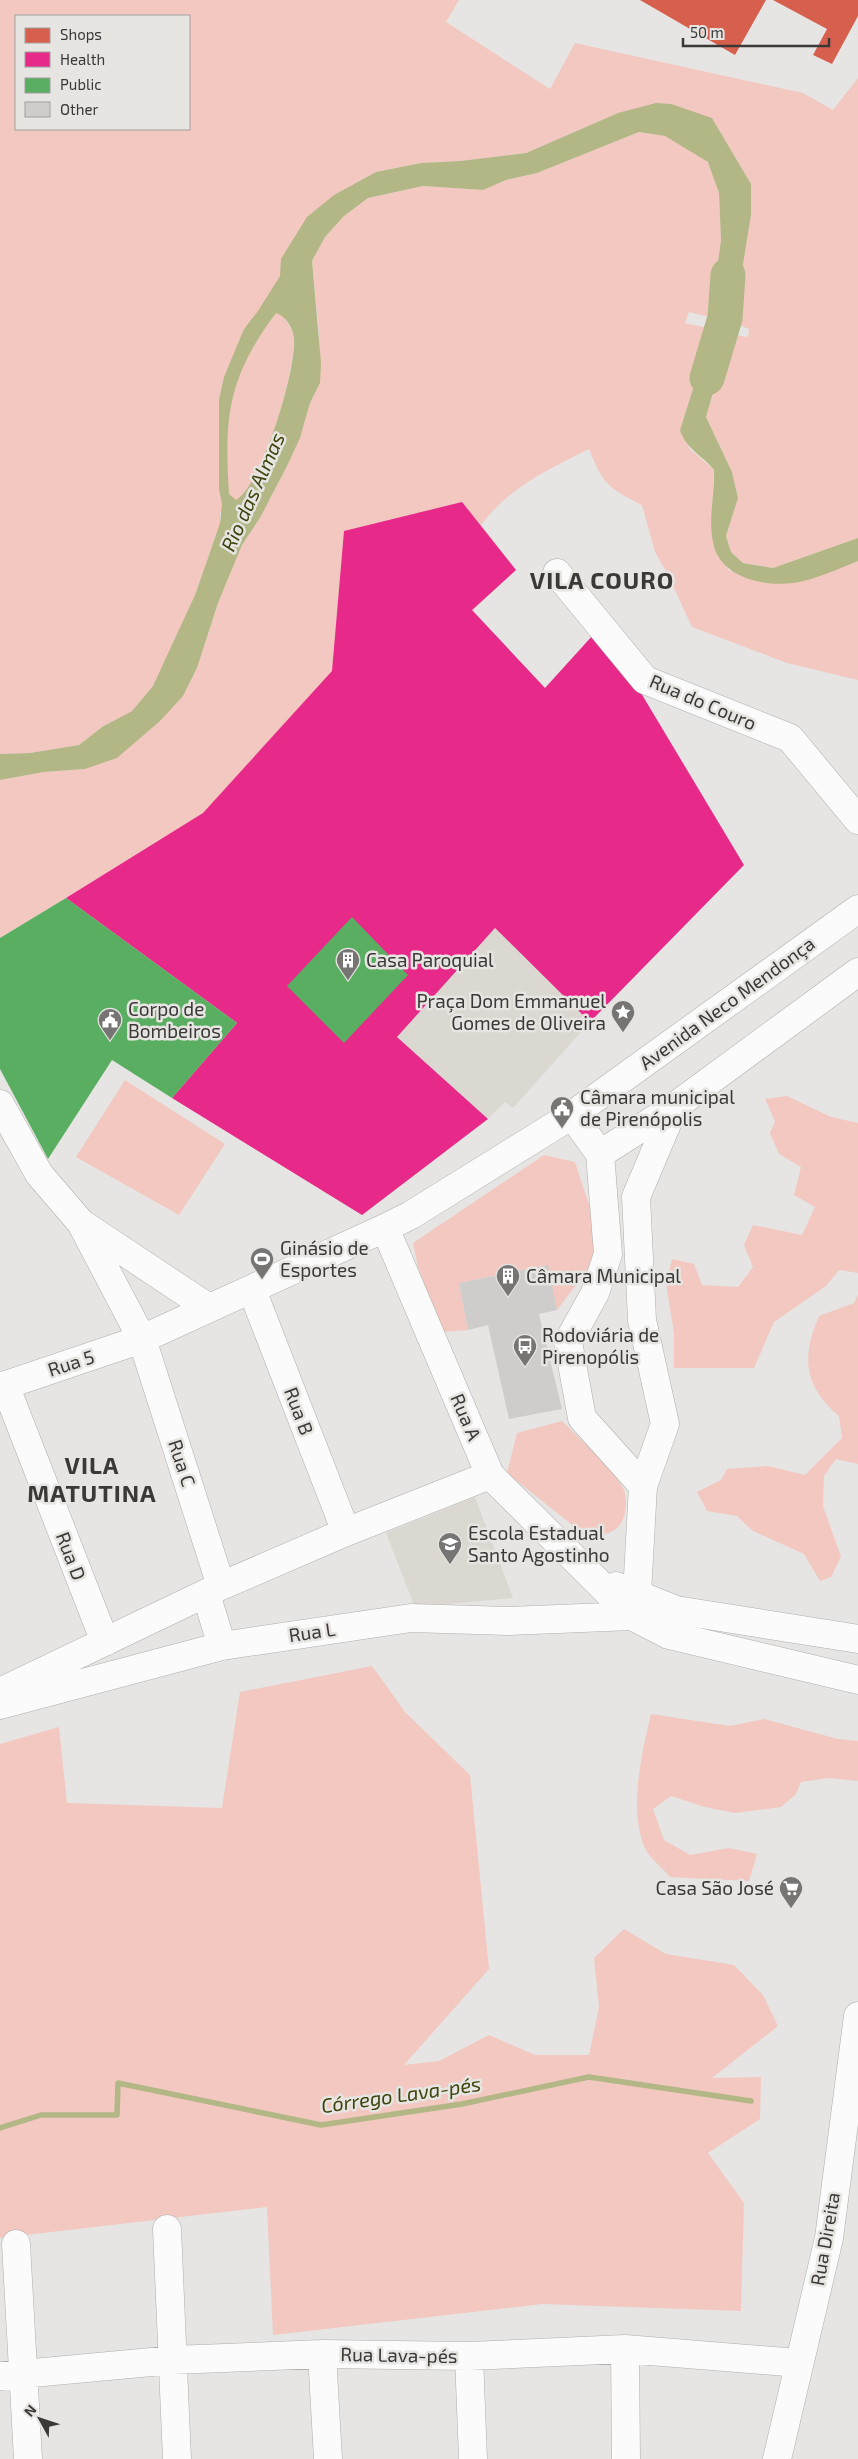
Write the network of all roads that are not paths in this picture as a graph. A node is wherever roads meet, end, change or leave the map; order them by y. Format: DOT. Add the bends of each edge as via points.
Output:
graph roads {
  1 [pos="557,573"];
  2 [pos="858,820"];
  3 [pos="858,910"];
  4 [pos="858,972"];
  5 [pos="0,1104"];
  6 [pos="674,1107"];
  7 [pos="572,1115"];
  8 [pos="600,1154"];
  9 [pos="81,1223"];
  10 [pos="384,1228"];
  11 [pos="252,1290"];
  12 [pos="210,1308"];
  13 [pos="142,1339"];
  14 [pos="2,1386"];
  15 [pos="490,1474"];
  16 [pos="643,1486"];
  17 [pos="346,1532"];
  18 [pos="214,1590"];
  19 [pos="634,1605"];
  20 [pos="858,1639"];
  21 [pos="105,1642"];
  22 [pos="222,1646"];
  23 [pos="858,1680"];
  24 [pos="0,1692"];
  25 [pos="0,1705"];
  26 [pos="858,2016"];
  27 [pos="167,2229"];
  28 [pos="16,2244"];
  29 [pos="625,2349"];
  30 [pos="322,2354"];
  31 [pos="469,2356"];
  32 [pos="173,2360"];
  33 [pos="799,2363"];
  34 [pos="12,2375"];
  35 [pos="28,2459"];
  36 [pos="177,2459"];
  37 [pos="328,2459"];
  38 [pos="473,2459"];
  39 [pos="626,2459"];
  40 [pos="777,2459"];
  1 -- 2 [label="street, Rua do Couro" via="645,680 790,738"];
  3 -- 7 [label="street, Avenida Neco Mendonça"];
  4 -- 6 [label="street"];
  5 -- 9 [label="street" via="38,1174"];
  6 -- 8 [label="street"];
  6 -- 16 [label="street" via="636,1197 642,1320 665,1424"];
  7 -- 8 [label="street"];
  7 -- 10 [label="street, Avenida Neco Mendonça" via="411,1215"];
  8 -- 16 [label="street" via="608,1254 595,1293 568,1342 582,1418"];
  9 -- 12 [label="street"];
  9 -- 13 [label="street, Rua C"];
  10 -- 11 [label="street, Rua 5"];
  10 -- 15 [label="street, Rua A"];
  11 -- 12 [label="street, Rua 5"];
  11 -- 17 [label="street, Rua B"];
  12 -- 13 [label="street, Rua 5"];
  13 -- 14 [label="street, Rua 5"];
  13 -- 18 [label="street, Rua C"];
  14 -- 21 [label="street, Rua D"];
  15 -- 17 [label="street"];
  15 -- 19 [label="street, Rua A" via="591,1576"];
  16 -- 19 [label="street"];
  17 -- 18 [label="street"];
  18 -- 21 [label="street"];
  18 -- 22 [label="street, Rua C"];
  19 -- 20 [label="street"];
  19 -- 22 [label="street, Rua L" via="508,1621 411,1618"];
  19 -- 23 [label="street" via="669,1635"];
  21 -- 24 [label="street"];
  22 -- 25 [label="street, Rua L"];
  26 -- 33 [label="street, Rua Direita" via="829,2238"];
  27 -- 32 [label="street"];
  28 -- 34 [label="street"];
  29 -- 31 [label="street, Rua Lava-pés"];
  29 -- 33 [label="street, Rua Lava-pés"];
  29 -- 39 [label="street"];
  30 -- 31 [label="street, Rua Lava-pés"];
  30 -- 32 [label="street, Rua Lava-pés"];
  30 -- 37 [label="street"];
  31 -- 38 [label="street"];
  32 -- 34 [label="street, Rua Lava-pés"];
  32 -- 36 [label="street"];
  33 -- 40 [label="street, Rua Direita"];
  34 -- 35 [label="street"];
}
